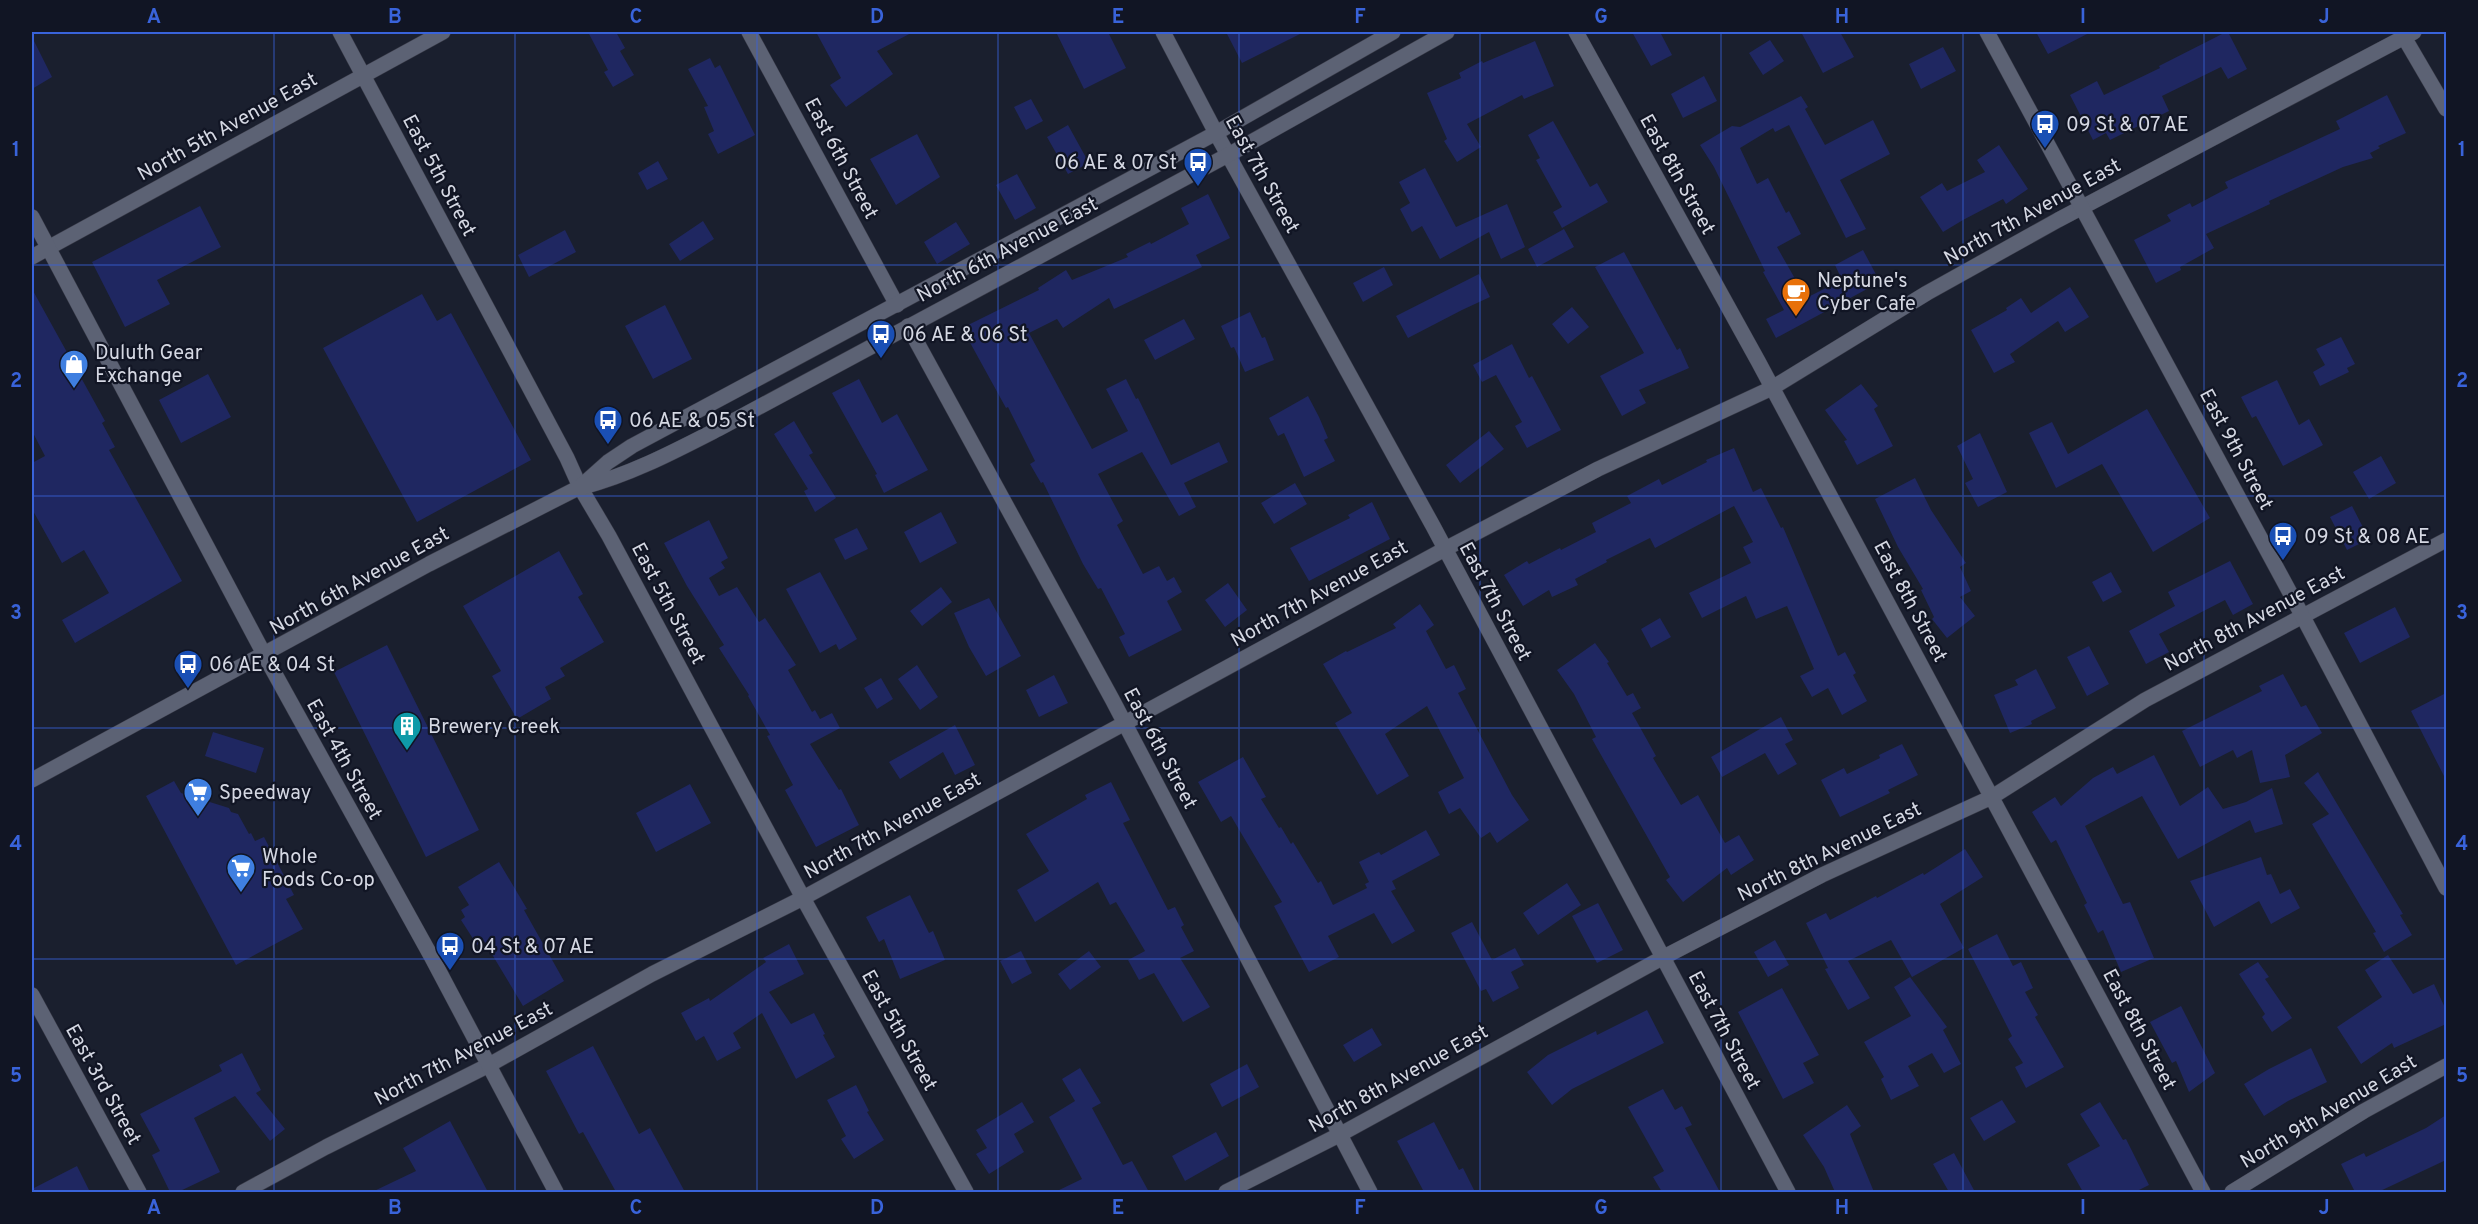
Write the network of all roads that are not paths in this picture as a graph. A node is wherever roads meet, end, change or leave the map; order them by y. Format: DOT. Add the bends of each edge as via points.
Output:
graph roads {
  1 [pos="340,32"];
  2 [pos="443,32"];
  3 [pos="749,32"];
  4 [pos="1163,32"];
  5 [pos="1393,32"];
  6 [pos="1447,32"];
  7 [pos="1576,32"];
  8 [pos="1987,32"];
  9 [pos="2406,33"];
  10 [pos="362,75"];
  11 [pos="2446,109"];
  12 [pos="1216,133"];
  13 [pos="1228,155"];
  14 [pos="2083,206"];
  15 [pos="32,217"];
  16 [pos="48,248"];
  17 [pos="32,257"];
  18 [pos="897,304"];
  19 [pos="908,326"];
  20 [pos="1772,388"];
  21 [pos="580,487"];
  22 [pos="2446,540"];
  23 [pos="1445,549"];
  24 [pos="2302,615"];
  25 [pos="265,656"];
  26 [pos="1124,721"];
  27 [pos="32,780"];
  28 [pos="1992,797"];
  29 [pos="2446,888"];
  30 [pos="803,898"];
  31 [pos="1662,958"];
  32 [pos="32,995"];
  33 [pos="489,1065"];
  34 [pos="2446,1066"];
  35 [pos="1339,1135"];
  36 [pos="139,1192"];
  37 [pos="243,1192"];
  38 [pos="556,1192"];
  39 [pos="966,1192"];
  40 [pos="1226,1192"];
  41 [pos="1370,1192"];
  42 [pos="1788,1192"];
  43 [pos="2203,1192"];
  44 [pos="2232,1192"];
  1 -- 10 [label="street, East 5th Street"];
  2 -- 10 [label="street, North 5th Avenue East"];
  3 -- 18 [label="street, East 6th Street"];
  4 -- 12 [label="street, East 7th Street"];
  5 -- 12 [label="street, North 6th Avenue East"];
  6 -- 13 [label="street, North 6th Avenue East"];
  7 -- 20 [label="street, East 8th Street"];
  8 -- 14 [label="street, East 9th Street"];
  9 -- 11 [label="street"];
  9 -- 14 [label="street, North 7th Avenue East"];
  10 -- 16 [label="street, North 5th Avenue East"];
  10 -- 21 [label="street, East 5th Street"];
  12 -- 13 [label="street, East 7th Street"];
  12 -- 18 [label="street, North 6th Avenue East"];
  13 -- 19 [label="street, North 6th Avenue East"];
  13 -- 23 [label="street, East 7th Street"];
  14 -- 20 [label="street, North 7th Avenue East" via="1927,293"];
  14 -- 24 [label="street, East 9th Street"];
  15 -- 16 [label="street, East 4th Street"];
  16 -- 17 [label="street, North 5th Avenue East"];
  16 -- 25 [label="street, East 4th Street"];
  18 -- 21 [label="street, North 6th Avenue East" via="632,446"];
  19 -- 21 [label="street, North 6th Avenue East" via="642,468"];
  19 -- 26 [label="street, East 6th Street"];
  20 -- 23 [label="street, North 7th Avenue East" via="1598,469"];
  20 -- 28 [label="street, East 8th Street"];
  21 -- 25 [label="street, North 6th Avenue East" via="429,564"];
  21 -- 30 [label="street, East 5th Street"];
  22 -- 24 [label="street, North 8th Avenue East"];
  23 -- 26 [label="street, North 7th Avenue East"];
  23 -- 31 [label="street, East 7th Street"];
  24 -- 28 [label="street, North 8th Avenue East" via="2145,700"];
  24 -- 29 [label="street, East 9th Street"];
  25 -- 27 [label="street, North 6th Avenue East"];
  25 -- 33 [label="street, East 4th Street"];
  26 -- 30 [label="street, North 7th Avenue East"];
  26 -- 35 [label="street, East 6th Street"];
  28 -- 31 [label="street, North 8th Avenue East" via="1822,875"];
  28 -- 43 [label="street, East 8th Street"];
  30 -- 33 [label="street, North 7th Avenue East" via="652,974"];
  30 -- 39 [label="street, East 5th Street"];
  31 -- 35 [label="street, North 8th Avenue East"];
  31 -- 42 [label="street, East 7th Street"];
  32 -- 36 [label="street, East 3rd Street"];
  33 -- 37 [label="street, North 7th Avenue East"];
  33 -- 38 [label="street, East 4th Street"];
  34 -- 44 [label="street, North 9th Avenue East"];
  35 -- 40 [label="street, North 8th Avenue East"];
  35 -- 41 [label="street, East 6th Street"];
}
